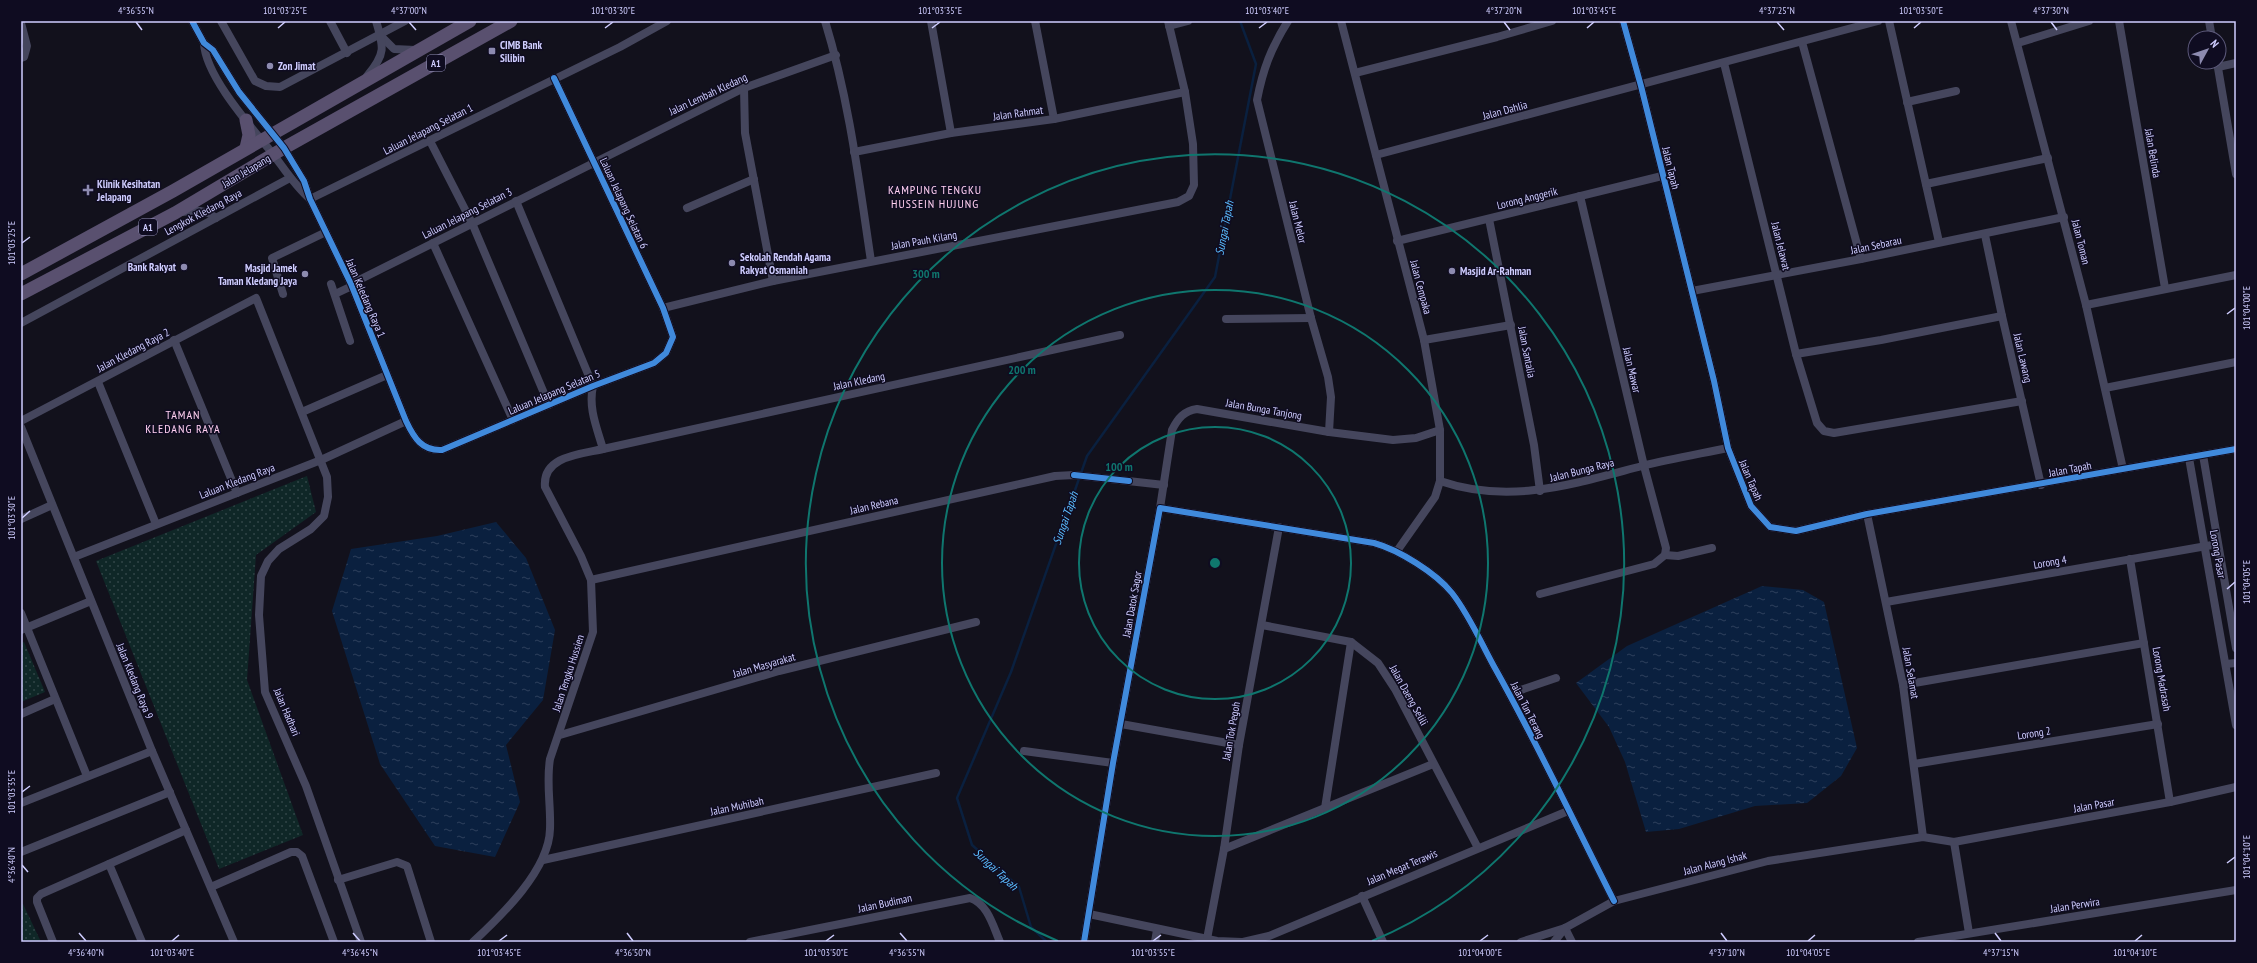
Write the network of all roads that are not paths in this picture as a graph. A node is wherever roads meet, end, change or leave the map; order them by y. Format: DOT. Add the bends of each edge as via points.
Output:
graph roads {
  1 [pos="192,21"];
  2 [pos="221,21"];
  3 [pos="330,21"];
  4 [pos="376,21"];
  5 [pos="405,21"];
  6 [pos="470,21"];
  7 [pos="511,21"];
  8 [pos="667,21"];
  9 [pos="825,21"];
  10 [pos="931,21"];
  11 [pos="1035,21"];
  12 [pos="1188,21"];
  13 [pos="1288,21"];
  14 [pos="1341,21"];
  15 [pos="1552,21"];
  16 [pos="1623,21"];
  17 [pos="1878,21"];
  18 [pos="1889,21"];
  19 [pos="2011,21"];
  20 [pos="2089,21"];
  21 [pos="2119,21"];
  22 [pos="21,23"];
  23 [pos="1169,24"];
  24 [pos="380,35"];
  25 [pos="1802,42"];
  26 [pos="204,43"];
  27 [pos="2018,44"];
  28 [pos="420,50"];
  29 [pos="347,52"];
  30 [pos="836,55"];
  31 [pos="21,58"];
  32 [pos="1724,63"];
  33 [pos="2218,70"];
  34 [pos="1355,73"];
  35 [pos="554,78"];
  36 [pos="364,80"];
  37 [pos="1641,86"];
  38 [pos="744,88"];
  39 [pos="1956,91"];
  40 [pos="1185,92"];
  41 [pos="1907,102"];
  42 [pos="1054,119"];
  43 [pos="246,120"];
  44 [pos="951,133"];
  45 [pos="266,136"];
  46 [pos="430,141"];
  47 [pos="246,148"];
  48 [pos="2234,148"];
  49 [pos="278,151"];
  50 [pos="854,152"];
  51 [pos="1376,155"];
  52 [pos="2048,158"];
  53 [pos="594,162"];
  54 [pos="2236,174"];
  55 [pos="1662,176"];
  56 [pos="290,178"];
  57 [pos="754,179"];
  58 [pos="1926,184"];
  59 [pos="1580,196"];
  60 [pos="310,199"];
  61 [pos="516,201"];
  62 [pos="687,208"];
  63 [pos="175,213"];
  64 [pos="216,218"];
  65 [pos="2064,218"];
  66 [pos="1489,219"];
  67 [pos="472,223"];
  68 [pos="326,232"];
  69 [pos="1985,235"];
  70 [pos="1398,241"];
  71 [pos="1939,242"];
  72 [pos="433,243"];
  73 [pos="1860,260"];
  74 [pos="871,261"];
  75 [pos="21,274"];
  76 [pos="1777,274"];
  77 [pos="2236,275"];
  78 [pos="773,281"];
  79 [pos="331,284"];
  80 [pos="351,285"];
  81 [pos="2165,288"];
  82 [pos="1692,291"];
  83 [pos="21,294"];
  84 [pos="284,294"];
  85 [pos="336,294"];
  86 [pos="256,298"];
  87 [pos="2086,305"];
  88 [pos="662,308"];
  89 [pos="2002,316"];
  90 [pos="1311,318"];
  91 [pos="1226,319"];
  92 [pos="21,323"];
  93 [pos="1511,325"];
  94 [pos="1120,334"];
  95 [pos="673,337"];
  96 [pos="174,340"];
  97 [pos="1424,340"];
  98 [pos="350,341"];
  99 [pos="1796,354"];
  100 [pos="2236,362"];
  101 [pos="387,375"];
  102 [pos="98,382"];
  103 [pos="593,386"];
  104 [pos="2105,388"];
  105 [pos="2022,401"];
  106 [pos="549,405"];
  107 [pos="302,412"];
  108 [pos="513,420"];
  109 [pos="21,421"];
  110 [pos="406,421"];
  111 [pos="21,427"];
  112 [pos="1440,430"];
  113 [pos="1329,432"];
  114 [pos="1728,448"];
  115 [pos="603,449"];
  116 [pos="2236,449"];
  117 [pos="432,451"];
  118 [pos="2203,455"];
  119 [pos="2189,458"];
  120 [pos="321,460"];
  121 [pos="1644,466"];
  122 [pos="2123,469"];
  123 [pos="1440,481"];
  124 [pos="1164,485"];
  125 [pos="2042,485"];
  126 [pos="1540,491"];
  127 [pos="237,493"];
  128 [pos="52,505"];
  129 [pos="1160,508"];
  130 [pos="1867,514"];
  131 [pos="21,519"];
  132 [pos="156,524"];
  133 [pos="1279,527"];
  134 [pos="2218,544"];
  135 [pos="2205,546"];
  136 [pos="1712,548"];
  137 [pos="1397,551"];
  138 [pos="1665,551"];
  139 [pos="74,557"];
  140 [pos="2130,560"];
  141 [pos="590,580"];
  142 [pos="1540,594"];
  143 [pos="91,601"];
  144 [pos="1886,602"];
  145 [pos="21,613"];
  146 [pos="976,622"];
  147 [pos="1262,625"];
  148 [pos="24,629"];
  149 [pos="1351,642"];
  150 [pos="2144,643"];
  151 [pos="2236,648"];
  152 [pos="2236,663"];
  153 [pos="2226,664"];
  154 [pos="1556,678"];
  155 [pos="1903,685"];
  156 [pos="1509,694"];
  157 [pos="55,699"];
  158 [pos="21,714"];
  159 [pos="1121,724"];
  160 [pos="2158,724"];
  161 [pos="2236,725"];
  162 [pos="560,735"];
  163 [pos="1239,745"];
  164 [pos="152,751"];
  165 [pos="1024,751"];
  166 [pos="1113,763"];
  167 [pos="1433,764"];
  168 [pos="1914,764"];
  169 [pos="936,773"];
  170 [pos="87,776"];
  171 [pos="2236,788"];
  172 [pos="170,792"];
  173 [pos="2170,802"];
  174 [pos="21,804"];
  175 [pos="1325,808"];
  176 [pos="1568,811"];
  177 [pos="186,830"];
  178 [pos="1923,837"];
  179 [pos="1954,842"];
  180 [pos="1478,848"];
  181 [pos="1224,849"];
  182 [pos="21,852"];
  183 [pos="543,860"];
  184 [pos="109,864"];
  185 [pos="338,880"];
  186 [pos="212,887"];
  187 [pos="2236,890"];
  188 [pos="1362,896"];
  189 [pos="1614,902"];
  190 [pos="1089,914"];
  191 [pos="1565,928"];
  192 [pos="1157,930"];
  193 [pos="1969,934"];
  194 [pos="1207,939"];
  195 [pos="53,942"];
  196 [pos="142,942"];
  197 [pos="234,942"];
  198 [pos="334,942"];
  199 [pos="361,942"];
  200 [pos="431,942"];
  201 [pos="473,942"];
  202 [pos="750,942"];
  203 [pos="1000,942"];
  204 [pos="1084,942"];
  205 [pos="1155,942"];
  206 [pos="1243,942"];
  207 [pos="1383,942"];
  208 [pos="1521,942"];
  209 [pos="1554,942"];
  210 [pos="1572,942"];
  211 [pos="1918,942"];
  1 -- 26 [label="street"];
  2 -- 29 [label="street" via="255,81 266,86 280,87"];
  3 -- 29 [label="street"];
  4 -- 24 [label="street"];
  5 -- 24 [label="street"];
  6 -- 28 [label="main road, Jalan Jelapang / A1"];
  7 -- 49 [label="main road, Jalan Jelapang / A1"];
  8 -- 35 [label="street, Laluan Jelapang Selatan 1" via="620,47"];
  9 -- 30 [label="street"];
  10 -- 44 [label="street"];
  11 -- 42 [label="street"];
  12 -- 23 [label="street"];
  13 -- 90 [label="street, Jalan Melor" via="1274,43 1263,71 1257,100"];
  14 -- 34 [label="street, Jalan Cempaka"];
  15 -- 34 [label="street"];
  16 -- 37 [label="street, Jalan Tapah"];
  17 -- 25 [label="street, Jalan Dahlia"];
  18 -- 41 [label="street"];
  19 -- 27 [label="street, Jalan Toman"];
  20 -- 27 [label="street"];
  21 -- 81 [label="street, Jalan Belinda"];
  22 -- 31 [label="street" via="27,46 24,57"];
  23 -- 40 [label="street"];
  24 -- 28 [label="street" via="394,49"];
  24 -- 29 [label="street"];
  24 -- 36 [label="street" via="383,52"];
  25 -- 32 [label="street, Jalan Dahlia"];
  25 -- 73 [label="street"];
  26 -- 43 [label="street" via="204,53 209,65"];
  26 -- 45 [label="street" via="213,50"];
  27 -- 52 [label="street, Jalan Toman"];
  28 -- 36 [label="main road, Jalan Jelapang / A1"];
  30 -- 38 [label="street, Jalan Lembah Kledang"];
  30 -- 50 [label="street"];
  32 -- 37 [label="street, Jalan Dahlia"];
  32 -- 76 [label="street, Jalan Jelawat"];
  33 -- 48 [label="street"];
  34 -- 51 [label="street, Jalan Cempaka"];
  35 -- 46 [label="street, Laluan Jelapang Selatan 1"];
  35 -- 53 [label="street, Laluan Jelapang Selatan 6"];
  36 -- 45 [label="main road, Jalan Jelapang / A1"];
  37 -- 51 [label="street, Jalan Dahlia"];
  37 -- 55 [label="street, Jalan Tapah"];
  38 -- 53 [label="street, Jalan Lembah Kledang"];
  38 -- 57 [label="street" via="745,133"];
  39 -- 41 [label="street"];
  40 -- 42 [label="street, Jalan Rahmat"];
  40 -- 74 [label="street, Jalan Pauh Kilang" via="1193,144 1194,185 1189,196 1178,202"];
  41 -- 58 [label="street"];
  42 -- 44 [label="street, Jalan Rahmat"];
  43 -- 45 [label="street"];
  43 -- 47 [label="main road" via="249,135"];
  44 -- 50 [label="street, Jalan Rahmat"];
  45 -- 47 [label="main road, Jalan Jelapang / A1"];
  45 -- 49 [label="street"];
  45 -- 49 [label="street, Jalan Keledang Raya 1"];
  46 -- 60 [label="street, Laluan Jelapang Selatan 1"];
  46 -- 67 [label="street"];
  47 -- 75 [label="main road, Jalan Jelapang / A1"];
  48 -- 54 [label="street"];
  49 -- 56 [label="street, Jalan Keledang Raya 1"];
  49 -- 60 [label="street, Jalan Keledang Raya 1" via="304,181"];
  49 -- 63 [label="main road, Jalan Jelapang / A1"];
  50 -- 74 [label="street"];
  51 -- 70 [label="street, Jalan Cempaka"];
  52 -- 58 [label="street"];
  52 -- 65 [label="street, Jalan Toman"];
  53 -- 61 [label="street, Laluan Jelapang Selatan 3"];
  53 -- 88 [label="street, Laluan Jelapang Selatan 6"];
  55 -- 59 [label="street, Lorong Anggerik"];
  55 -- 82 [label="street, Jalan Tapah"];
  56 -- 60 [label="street, Jalan Keledang Raya 1"];
  56 -- 64 [label="street, Lengkok Kledang Raya"];
  57 -- 62 [label="street"];
  57 -- 78 [label="street"];
  58 -- 71 [label="street"];
  59 -- 66 [label="street, Lorong Anggerik"];
  59 -- 121 [label="street, Jalan Mawar"];
  60 -- 68 [label="street, Jalan Keledang Raya 1"];
  61 -- 67 [label="street, Laluan Jelapang Selatan 3"];
  61 -- 103 [label="street"];
  63 -- 64 [label="street" via="203,210"];
  63 -- 83 [label="main road, Jalan Jelapang / A1"];
  64 -- 92 [label="street, Lengkok Kledang Raya"];
  65 -- 69 [label="street, Jalan Sebarau"];
  65 -- 87 [label="street, Jalan Toman"];
  66 -- 70 [label="street, Lorong Anggerik"];
  66 -- 93 [label="street, Jalan Santalia"];
  67 -- 72 [label="street, Laluan Jelapang Selatan 3"];
  67 -- 106 [label="street"];
  68 -- 80 [label="street, Jalan Keledang Raya 1"];
  68 -- 84 [label="street" via="272,258"];
  69 -- 71 [label="street, Jalan Sebarau"];
  69 -- 89 [label="street, Jalan Lawang"];
  70 -- 97 [label="street, Jalan Cempaka"];
  71 -- 73 [label="street, Jalan Sebarau"];
  72 -- 80 [label="street, Laluan Jelapang Selatan 3"];
  72 -- 108 [label="street"];
  73 -- 76 [label="street, Jalan Sebarau"];
  74 -- 78 [label="street, Jalan Pauh Kilang"];
  76 -- 82 [label="street, Jalan Sebarau"];
  76 -- 99 [label="street, Jalan Jelawat"];
  77 -- 81 [label="street"];
  78 -- 88 [label="street, Jalan Pauh Kilang"];
  79 -- 85 [label="street"];
  80 -- 85 [label="street, Laluan Jelapang Selatan 3"];
  80 -- 101 [label="street, Jalan Keledang Raya 1"];
  81 -- 87 [label="street"];
  82 -- 114 [label="street, Jalan Tapah"];
  85 -- 98 [label="street"];
  86 -- 96 [label="street, Jalan Kledang Raya 2"];
  86 -- 107 [label="street, Jalan Hadhari"];
  87 -- 104 [label="street, Jalan Toman"];
  88 -- 95 [label="street, Laluan Jelapang Selatan 6"];
  89 -- 99 [label="street"];
  89 -- 105 [label="street, Jalan Lawang"];
  90 -- 91 [label="street"];
  90 -- 113 [label="street, Jalan Melor" via="1328,377 1331,397"];
  93 -- 97 [label="street"];
  93 -- 126 [label="street, Jalan Santalia" via="1534,445"];
  94 -- 115 [label="street, Jalan Kledang"];
  95 -- 103 [label="street, Laluan Jelapang Selatan 5" via="666,353 654,363"];
  96 -- 102 [label="street, Jalan Kledang Raya 2"];
  96 -- 127 [label="street"];
  97 -- 112 [label="street, Jalan Cempaka"];
  99 -- 105 [label="street, Jalan Jelawat" via="1817,423 1824,431 1834,433"];
  100 -- 104 [label="street"];
  101 -- 107 [label="street"];
  101 -- 110 [label="street, Jalan Keledang Raya 1"];
  102 -- 109 [label="street, Jalan Kledang Raya 2"];
  102 -- 132 [label="street"];
  103 -- 106 [label="street, Laluan Jelapang Selatan 5"];
  103 -- 115 [label="street" via="590,398 592,411"];
  104 -- 122 [label="street, Jalan Toman"];
  105 -- 125 [label="street, Jalan Lawang"];
  106 -- 108 [label="street, Laluan Jelapang Selatan 5"];
  107 -- 120 [label="street, Jalan Hadhari"];
  108 -- 117 [label="street, Laluan Jelapang Selatan 5" via="442,450"];
  110 -- 117 [label="street, Jalan Keledang Raya 1" via="418,442"];
  110 -- 120 [label="street, Laluan Kledang Raya"];
  111 -- 128 [label="street, Jalan Kledang Raya 9"];
  112 -- 113 [label="street, Jalan Bunga Tanjong" via="1416,438 1393,440"];
  112 -- 123 [label="street, Jalan Cempaka"];
  113 -- 124 [label="street, Jalan Bunga Tanjong" via="1197,408 1189,410 1176,421 1172,430"];
  114 -- 121 [label="street, Jalan Bunga Raya"];
  114 -- 130 [label="street, Jalan Tapah" via="1751,506 1770,527 1796,531"];
  115 -- 141 [label="street, Jalan Tengku Hussien" via="561,460 547,470 544,478 545,487 581,556"];
  116 -- 118 [label="street, Jalan Tapah"];
  118 -- 119 [label="street, Jalan Tapah"];
  118 -- 134 [label="street, Lorong Pasar"];
  119 -- 122 [label="street, Jalan Tapah"];
  119 -- 135 [label="street, Lorong Pasar"];
  120 -- 127 [label="street, Laluan Kledang Raya"];
  120 -- 185 [label="street, Jalan Hadhari" via="327,477 328,497 324,516 311,529 279,549 268,561 261,576 259,615 265,692 306,786"];
  121 -- 126 [label="street, Jalan Bunga Raya"];
  121 -- 138 [label="street, Jalan Mawar"];
  122 -- 125 [label="street, Jalan Tapah"];
  123 -- 126 [label="street, Jalan Bunga Raya" via="1473,490"];
  123 -- 137 [label="street, Jalan Cempaka" via="1426,513"];
  124 -- 129 [label="street, Jalan Bunga Tanjong"];
  124 -- 141 [label="street, Jalan Rebana" via="1074,475 1036,479"];
  125 -- 130 [label="street, Jalan Tapah"];
  127 -- 132 [label="street, Laluan Kledang Raya"];
  128 -- 131 [label="street"];
  128 -- 139 [label="street, Jalan Kledang Raya 9"];
  129 -- 133 [label="street"];
  129 -- 159 [label="street, Jalan Datok Sagor"];
  130 -- 144 [label="street, Jalan Selamat"];
  132 -- 139 [label="street, Laluan Kledang Raya"];
  133 -- 137 [label="street" via="1357,539"];
  133 -- 147 [label="street, Jalan Tok Pegoh"];
  134 -- 135 [label="street, Lorong 4"];
  134 -- 151 [label="street, Lorong Pasar"];
  135 -- 140 [label="street, Lorong 4"];
  135 -- 153 [label="street, Lorong Pasar"];
  136 -- 138 [label="street" via="1678,556"];
  137 -- 156 [label="street, Jalan Tun Terang" via="1439,580 1452,593"];
  138 -- 142 [label="street" via="1654,564"];
  139 -- 143 [label="street, Jalan Kledang Raya 9"];
  140 -- 144 [label="street, Lorong 4"];
  140 -- 150 [label="street, Lorong Madrasah"];
  141 -- 162 [label="street, Jalan Tengku Hussien" via="593,632"];
  143 -- 148 [label="street"];
  143 -- 164 [label="street, Jalan Kledang Raya 9"];
  144 -- 155 [label="street, Jalan Selamat"];
  145 -- 148 [label="street"];
  146 -- 162 [label="street, Jalan Masyarakat" via="779,671"];
  147 -- 149 [label="street, Jalan Daeng Selili"];
  147 -- 163 [label="street, Jalan Tok Pegoh"];
  148 -- 157 [label="street"];
  149 -- 167 [label="street, Jalan Daeng Selili" via="1378,662 1395,689"];
  149 -- 175 [label="street"];
  150 -- 155 [label="street"];
  150 -- 160 [label="street, Lorong Madrasah"];
  152 -- 153 [label="street"];
  153 -- 161 [label="street, Lorong Pasar"];
  154 -- 156 [label="street"];
  155 -- 168 [label="street, Jalan Selamat"];
  156 -- 176 [label="street, Jalan Tun Terang"];
  157 -- 158 [label="street"];
  157 -- 170 [label="street"];
  159 -- 163 [label="street"];
  159 -- 166 [label="street, Jalan Datok Sagor"];
  160 -- 168 [label="street, Lorong 2"];
  160 -- 173 [label="street, Lorong Madrasah"];
  162 -- 183 [label="street, Jalan Tengku Hussien" via="550,759 547,776 550,829"];
  163 -- 181 [label="street, Jalan Tok Pegoh"];
  164 -- 170 [label="street"];
  164 -- 172 [label="street, Jalan Kledang Raya 9"];
  165 -- 166 [label="street"];
  166 -- 190 [label="street, Jalan Datok Sagor"];
  167 -- 175 [label="street"];
  167 -- 180 [label="street, Jalan Daeng Selili"];
  168 -- 178 [label="street, Jalan Selamat"];
  169 -- 183 [label="street, Jalan Muhibah"];
  170 -- 174 [label="street"];
  171 -- 173 [label="street, Jalan Pasar"];
  172 -- 177 [label="street, Jalan Kledang Raya 9"];
  172 -- 182 [label="street"];
  173 -- 179 [label="street, Jalan Pasar"];
  175 -- 181 [label="street"];
  176 -- 180 [label="street, Jalan Megat Terawis"];
  176 -- 189 [label="street, Jalan Tun Terang"];
  177 -- 184 [label="street"];
  177 -- 186 [label="street, Jalan Kledang Raya 9"];
  178 -- 179 [label="street, Jalan Pasar"];
  178 -- 189 [label="street, Jalan Alang Ishak" via="1768,861"];
  179 -- 193 [label="street"];
  180 -- 188 [label="street, Jalan Megat Terawis"];
  181 -- 194 [label="street, Jalan Tok Pegoh"];
  183 -- 201 [label="street, Jalan Tengku Hussien" via="503,913"];
  184 -- 195 [label="street" via="37,898"];
  184 -- 196 [label="street"];
  185 -- 199 [label="street, Jalan Hadhari"];
  185 -- 200 [label="street" via="397,862 407,866"];
  186 -- 197 [label="street, Jalan Kledang Raya 9"];
  186 -- 198 [label="street" via="291,852 297,852 302,856"];
  187 -- 193 [label="street, Jalan Perwira"];
  188 -- 206 [label="street, Jalan Megat Terawis" via="1269,936"];
  188 -- 207 [label="street"];
  189 -- 191 [label="street, Jalan Alang Ishak"];
  190 -- 192 [label="street, Jalan Megat Terawis"];
  190 -- 204 [label="street, Jalan Datok Sagor"];
  191 -- 208 [label="street, Jalan Alang Ishak"];
  191 -- 209 [label="street"];
  191 -- 210 [label="street"];
  192 -- 194 [label="street, Jalan Megat Terawis"];
  192 -- 205 [label="street"];
  193 -- 211 [label="street, Jalan Perwira"];
  194 -- 206 [label="street, Jalan Megat Terawis"];
  202 -- 203 [label="street, Jalan Budiman" via="970,898 984,906"];
}
